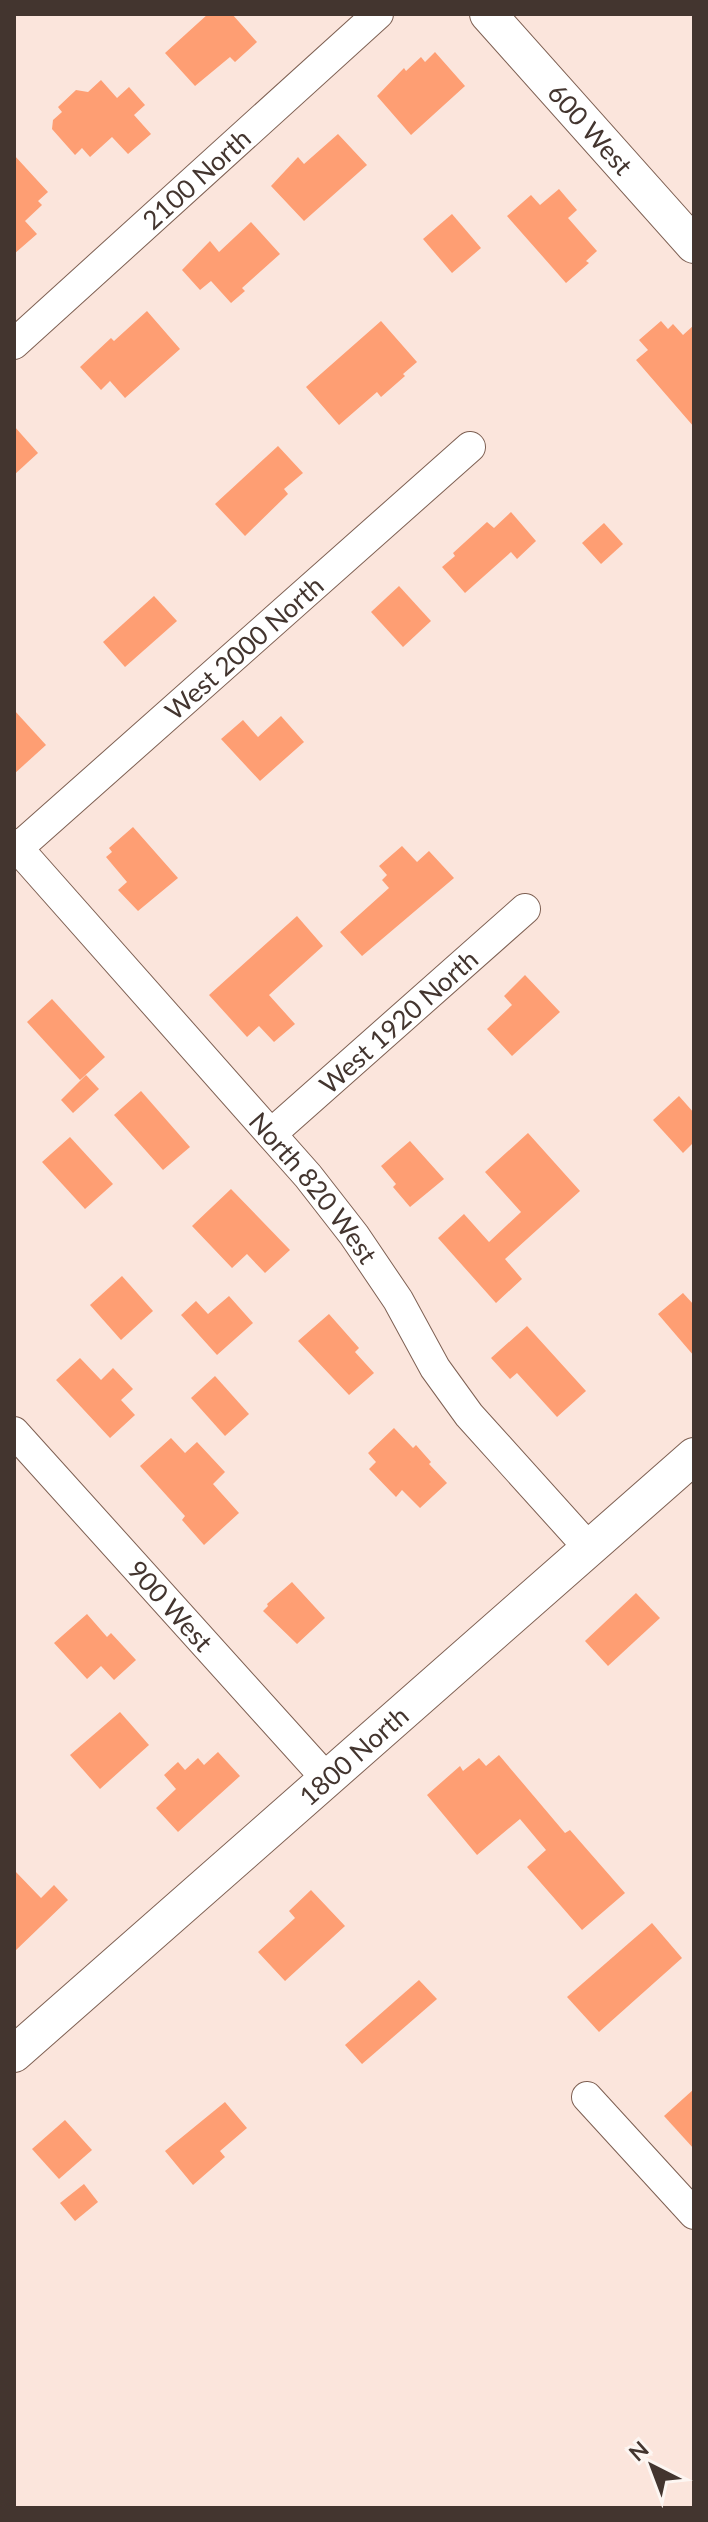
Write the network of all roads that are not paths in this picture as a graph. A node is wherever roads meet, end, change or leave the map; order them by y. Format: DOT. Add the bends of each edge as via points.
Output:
graph roads {
  1 [pos="378,14"];
  2 [pos="488,14"];
  3 [pos="691,234"];
  4 [pos="14,344"];
  5 [pos="470,447"];
  6 [pos="16,846"];
  7 [pos="525,909"];
  8 [pos="271,1134"];
  9 [pos="14,1432"];
  10 [pos="694,1456"];
  11 [pos="588,1547"];
  12 [pos="327,1779"];
  13 [pos="14,2054"];
  14 [pos="587,2097"];
  15 [pos="694,2214"];
  1 -- 4 [label="street, 2100 North"];
  2 -- 3 [label="street, 600 West"];
  5 -- 6 [label="street, West 2000 North"];
  6 -- 8 [label="street, North 820 West"];
  7 -- 8 [label="street, West 1920 North"];
  8 -- 11 [label="street, North 820 West" via="354,1235 469,1415"];
  9 -- 12 [label="street, 900 West"];
  10 -- 11 [label="street, 1800 North"];
  11 -- 12 [label="street, 1800 North"];
  12 -- 13 [label="street, 1800 North"];
  14 -- 15 [label="street"];
}
